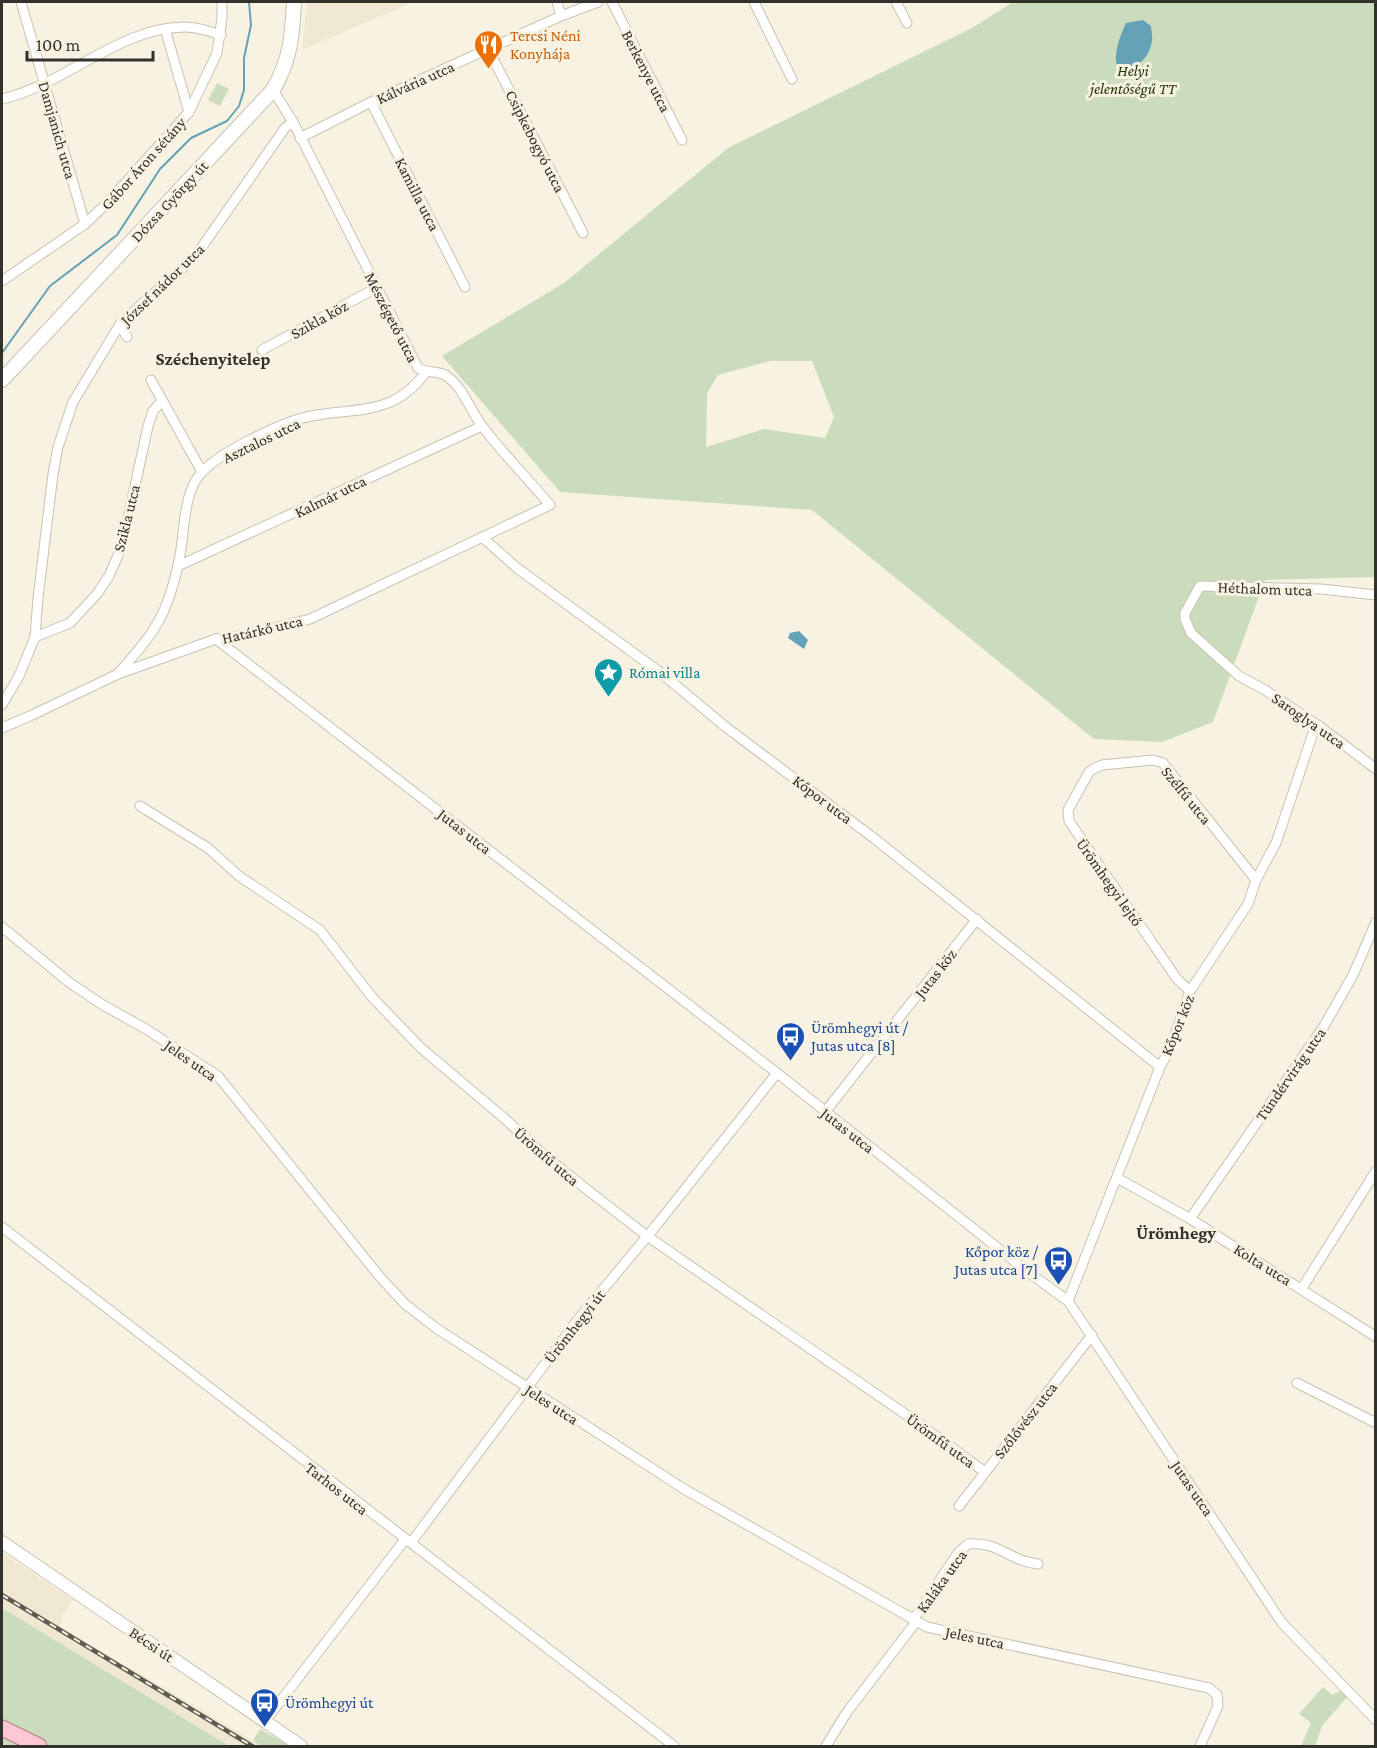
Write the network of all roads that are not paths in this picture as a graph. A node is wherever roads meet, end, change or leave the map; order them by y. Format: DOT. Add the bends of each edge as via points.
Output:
graph roads {
  1 [pos="21,2"];
  2 [pos="222,2"];
  3 [pos="294,2"];
  4 [pos="558,2"];
  5 [pos="598,2"];
  6 [pos="612,2"];
  7 [pos="754,2"];
  8 [pos="897,2"];
  9 [pos="561,16"];
  10 [pos="908,23"];
  11 [pos="165,28"];
  12 [pos="220,35"];
  13 [pos="488,49"];
  14 [pos="792,79"];
  15 [pos="45,84"];
  16 [pos="273,90"];
  17 [pos="2,99"];
  18 [pos="371,102"];
  19 [pos="189,112"];
  20 [pos="293,122"];
  21 [pos="300,138"];
  22 [pos="682,140"];
  23 [pos="86,224"];
  24 [pos="583,233"];
  25 [pos="2,281"];
  26 [pos="465,287"];
  27 [pos="376,288"];
  28 [pos="120,324"];
  29 [pos="127,337"];
  30 [pos="262,350"];
  31 [pos="426,372"];
  32 [pos="2,380"];
  33 [pos="151,380"];
  34 [pos="162,401"];
  35 [pos="482,426"];
  36 [pos="202,472"];
  37 [pos="550,505"];
  38 [pos="482,537"];
  39 [pos="178,566"];
  40 [pos="1376,595"];
  41 [pos="35,637"];
  42 [pos="216,639"];
  43 [pos="118,674"];
  44 [pos="1239,676"];
  45 [pos="2,705"];
  46 [pos="1319,726"];
  47 [pos="2,728"];
  48 [pos="1095,768"];
  49 [pos="1376,769"];
  50 [pos="140,806"];
  51 [pos="1256,880"];
  52 [pos="977,919"];
  53 [pos="1376,922"];
  54 [pos="2,927"];
  55 [pos="1190,990"];
  56 [pos="1160,1067"];
  57 [pos="777,1073"];
  58 [pos="825,1112"];
  59 [pos="1376,1171"];
  60 [pos="1117,1178"];
  61 [pos="1190,1219"];
  62 [pos="2,1227"];
  63 [pos="647,1236"];
  64 [pos="1302,1288"];
  65 [pos="1068,1301"];
  66 [pos="1092,1335"];
  67 [pos="1376,1337"];
  68 [pos="1297,1383"];
  69 [pos="526,1387"];
  70 [pos="1376,1423"];
  71 [pos="984,1472"];
  72 [pos="959,1506"];
  73 [pos="408,1541"];
  74 [pos="2,1542"];
  75 [pos="1038,1564"];
  76 [pos="914,1621"];
  77 [pos="1376,1720"];
  78 [pos="265,1721"];
  79 [pos="2,1728"];
  80 [pos="39,1746"];
  81 [pos="301,1746"];
  82 [pos="674,1746"];
  83 [pos="826,1746"];
  84 [pos="1200,1746"];
  1 -- 15 [label="street, Damjanich utca"];
  2 -- 12 [label="street, Gábor Áron sétány"];
  3 -- 16 [label="main road, Dózsa György út" via="291,45"];
  4 -- 9 [label="street"];
  5 -- 9 [label="street, Kálvária utca"];
  6 -- 22 [label="street, Berkenye utca"];
  7 -- 14 [label="street"];
  8 -- 10 [label="street"];
  9 -- 13 [label="street, Kálvária utca"];
  11 -- 12 [label="street" via="200,28"];
  11 -- 15 [label="street" via="129,40"];
  11 -- 19 [label="street"];
  12 -- 19 [label="street, Gábor Áron sétány" via="217,54"];
  13 -- 18 [label="street, Kálvária utca"];
  13 -- 24 [label="street, Csipkebogyó utca"];
  15 -- 17 [label="street"];
  15 -- 23 [label="street, Damjanich utca"];
  16 -- 20 [label="street"];
  16 -- 32 [label="main road, Dózsa György út"];
  18 -- 21 [label="street, Kálvária utca"];
  18 -- 26 [label="street, Kamilla utca"];
  19 -- 23 [label="street, Gábor Áron sétány"];
  20 -- 21 [label="street, Mészégető utca"];
  20 -- 28 [label="street, József nádor utca" via="197,254"];
  21 -- 27 [label="street, Mészégető utca"];
  23 -- 25 [label="street, Gábor Áron sétány"];
  27 -- 30 [label="street, Szikla köz"];
  27 -- 31 [label="street, Mészégető utca" via="418,368"];
  28 -- 29 [label="street"];
  28 -- 41 [label="street, József nádor utca" via="73,402 58,447"];
  31 -- 35 [label="street, Mészégető utca" via="442,373 454,383"];
  31 -- 36 [label="street, Asztalos utca" via="385,404 290,423 234,449"];
  33 -- 34 [label="street"];
  34 -- 36 [label="street"];
  34 -- 41 [label="street, Szikla utca" via="148,426 122,546 109,576 70,623"];
  35 -- 37 [label="street, Mészégető utca"];
  35 -- 39 [label="street, Kalmár utca"];
  36 -- 39 [label="street, Asztalos utca" via="191,491"];
  37 -- 38 [label="street, Határkő utca"];
  38 -- 42 [label="street, Határkő utca" via="310,619"];
  38 -- 52 [label="street, Kőpor utca" via="517,568 661,673"];
  39 -- 43 [label="street, Asztalos utca" via="160,621"];
  40 -- 44 [label="street, Héthalom utca" via="1200,586 1185,613 1187,625"];
  41 -- 45 [label="street, József nádor utca"];
  42 -- 43 [label="street, Határkő utca"];
  42 -- 57 [label="street, Jutas utca"];
  43 -- 47 [label="street, Határkő utca"];
  44 -- 46 [label="street, Saroglya utca"];
  46 -- 49 [label="street, Saroglya utca"];
  46 -- 51 [label="street, Kőpor köz" via="1313,733 1276,843"];
  48 -- 51 [label="street, Szélfű utca" via="1153,760 1162,764"];
  48 -- 55 [label="street, Ürömhegyi lejtő" via="1068,810 1069,821 1178,979"];
  50 -- 63 [label="street, Ürömfű utca" via="208,848 239,876 320,930 372,996 421,1048 542,1153"];
  51 -- 55 [label="street, Kőpor köz" via="1248,904"];
  52 -- 56 [label="street, Kőpor utca"];
  52 -- 58 [label="street, Jutas köz"];
  53 -- 61 [label="street, Tündérvirág utca" via="1353,975 1324,1026"];
  54 -- 69 [label="street, Jeles utca" via="70,983 218,1076 405,1304 436,1329"];
  55 -- 56 [label="street, Kőpor köz"];
  56 -- 60 [label="street, Kőpor köz"];
  57 -- 58 [label="street, Jutas utca"];
  57 -- 63 [label="street, Ürömhegyi út"];
  58 -- 65 [label="street, Jutas utca"];
  59 -- 64 [label="street"];
  60 -- 61 [label="street, Kolta utca"];
  60 -- 65 [label="street, Kőpor köz"];
  61 -- 64 [label="street, Kolta utca"];
  62 -- 73 [label="street, Tarhos utca"];
  63 -- 69 [label="street, Ürömhegyi út"];
  63 -- 71 [label="street, Ürömfű utca"];
  64 -- 67 [label="street, Kolta utca"];
  65 -- 66 [label="street, Jutas utca"];
  66 -- 71 [label="street, Szőlővész utca"];
  66 -- 77 [label="street, Jutas utca" via="1282,1623"];
  68 -- 70 [label="street"];
  69 -- 73 [label="street, Ürömhegyi út" via="413,1540"];
  69 -- 76 [label="street, Jeles utca" via="684,1489"];
  71 -- 72 [label="street, Szőlővész utca"];
  73 -- 78 [label="street, Ürömhegyi út" via="403,1542"];
  73 -- 82 [label="street, Tarhos utca"];
  74 -- 78 [label="street, Bécsi út"];
  75 -- 76 [label="street, Kaláka utca" via="1019,1560 988,1544 968,1544 958,1553"];
  76 -- 83 [label="street"];
  76 -- 84 [label="street, Jeles utca" via="953,1633 1209,1688 1217,1695 1218,1706"];
  78 -- 81 [label="street, Bécsi út"];
  79 -- 80 [label="main road"];
}
